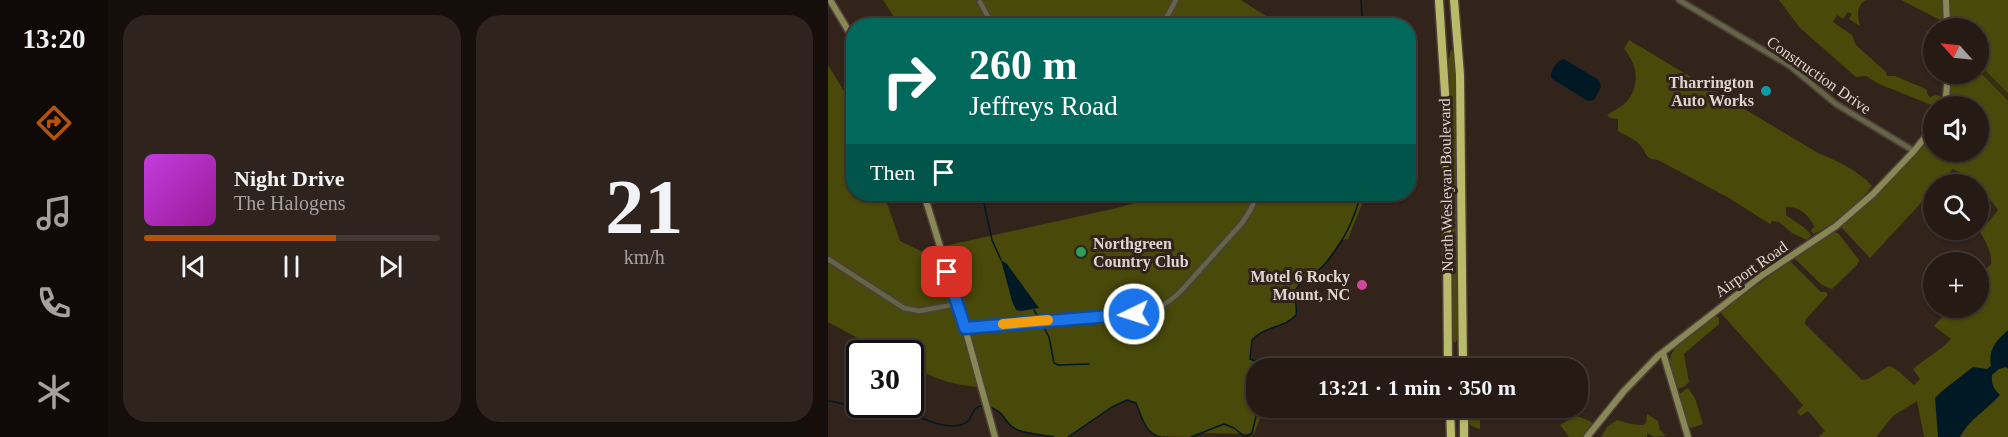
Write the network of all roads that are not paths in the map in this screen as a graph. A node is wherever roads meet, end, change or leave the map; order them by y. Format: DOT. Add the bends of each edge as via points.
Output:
graph roads {
  1 [pos="830,0"];
  2 [pos="1176,0"];
  3 [pos="1439,0"];
  4 [pos="1454,0"];
  5 [pos="1679,0"];
  6 [pos="1946,0"];
  7 [pos="980,2"];
  8 [pos="989,18"];
  9 [pos="1166,18"];
  10 [pos="1947,18"];
  11 [pos="846,27"];
  12 [pos="1457,42"];
  13 [pos="1443,43"];
  14 [pos="1923,140"];
  15 [pos="1914,151"];
  16 [pos="926,201"];
  17 [pos="1254,201"];
  18 [pos="828,259"];
  19 [pos="957,304"];
  20 [pos="965,328"];
  21 [pos="1463,351"];
  22 [pos="1448,352"];
  23 [pos="1663,353"];
  24 [pos="1448,358"];
  25 [pos="1463,358"];
  26 [pos="1450,418"];
  27 [pos="1464,418"];
  28 [pos="993,436"];
  29 [pos="1451,437"];
  30 [pos="1464,437"];
  31 [pos="1587,437"];
  32 [pos="1688,437"];
  1 -- 11 [label="main road"];
  2 -- 9 [label="street"];
  3 -- 13 [label="highway, North Wesleyan Boulevard"];
  4 -- 12 [label="highway, North Wesleyan Boulevard"];
  5 -- 15 [label="street, Construction Drive" via="1779,59 1836,104"];
  6 -- 10 [label="main road"];
  7 -- 8 [label="street"];
  12 -- 13 [label="highway"];
  12 -- 21 [label="highway, North Wesleyan Boulevard"];
  13 -- 22 [label="highway, North Wesleyan Boulevard"];
  14 -- 15 [label="main road, Airport Road"];
  15 -- 23 [label="main road, Airport Road" via="1836,226 1761,276"];
  16 -- 19 [label="main road"];
  17 -- 20 [label="street" via="1242,223 1181,291 1158,308 1134,314"];
  18 -- 19 [label="street" via="912,311"];
  19 -- 20 [label="main road"];
  20 -- 28 [label="main road"];
  21 -- 22 [label="highway"];
  21 -- 25 [label="highway, North Wesleyan Boulevard"];
  22 -- 24 [label="highway, North Wesleyan Boulevard"];
  23 -- 31 [label="main road, Airport Road" via="1636,378"];
  23 -- 32 [label="main road"];
  26 -- 29 [label="highway"];
  27 -- 30 [label="highway"];
}
